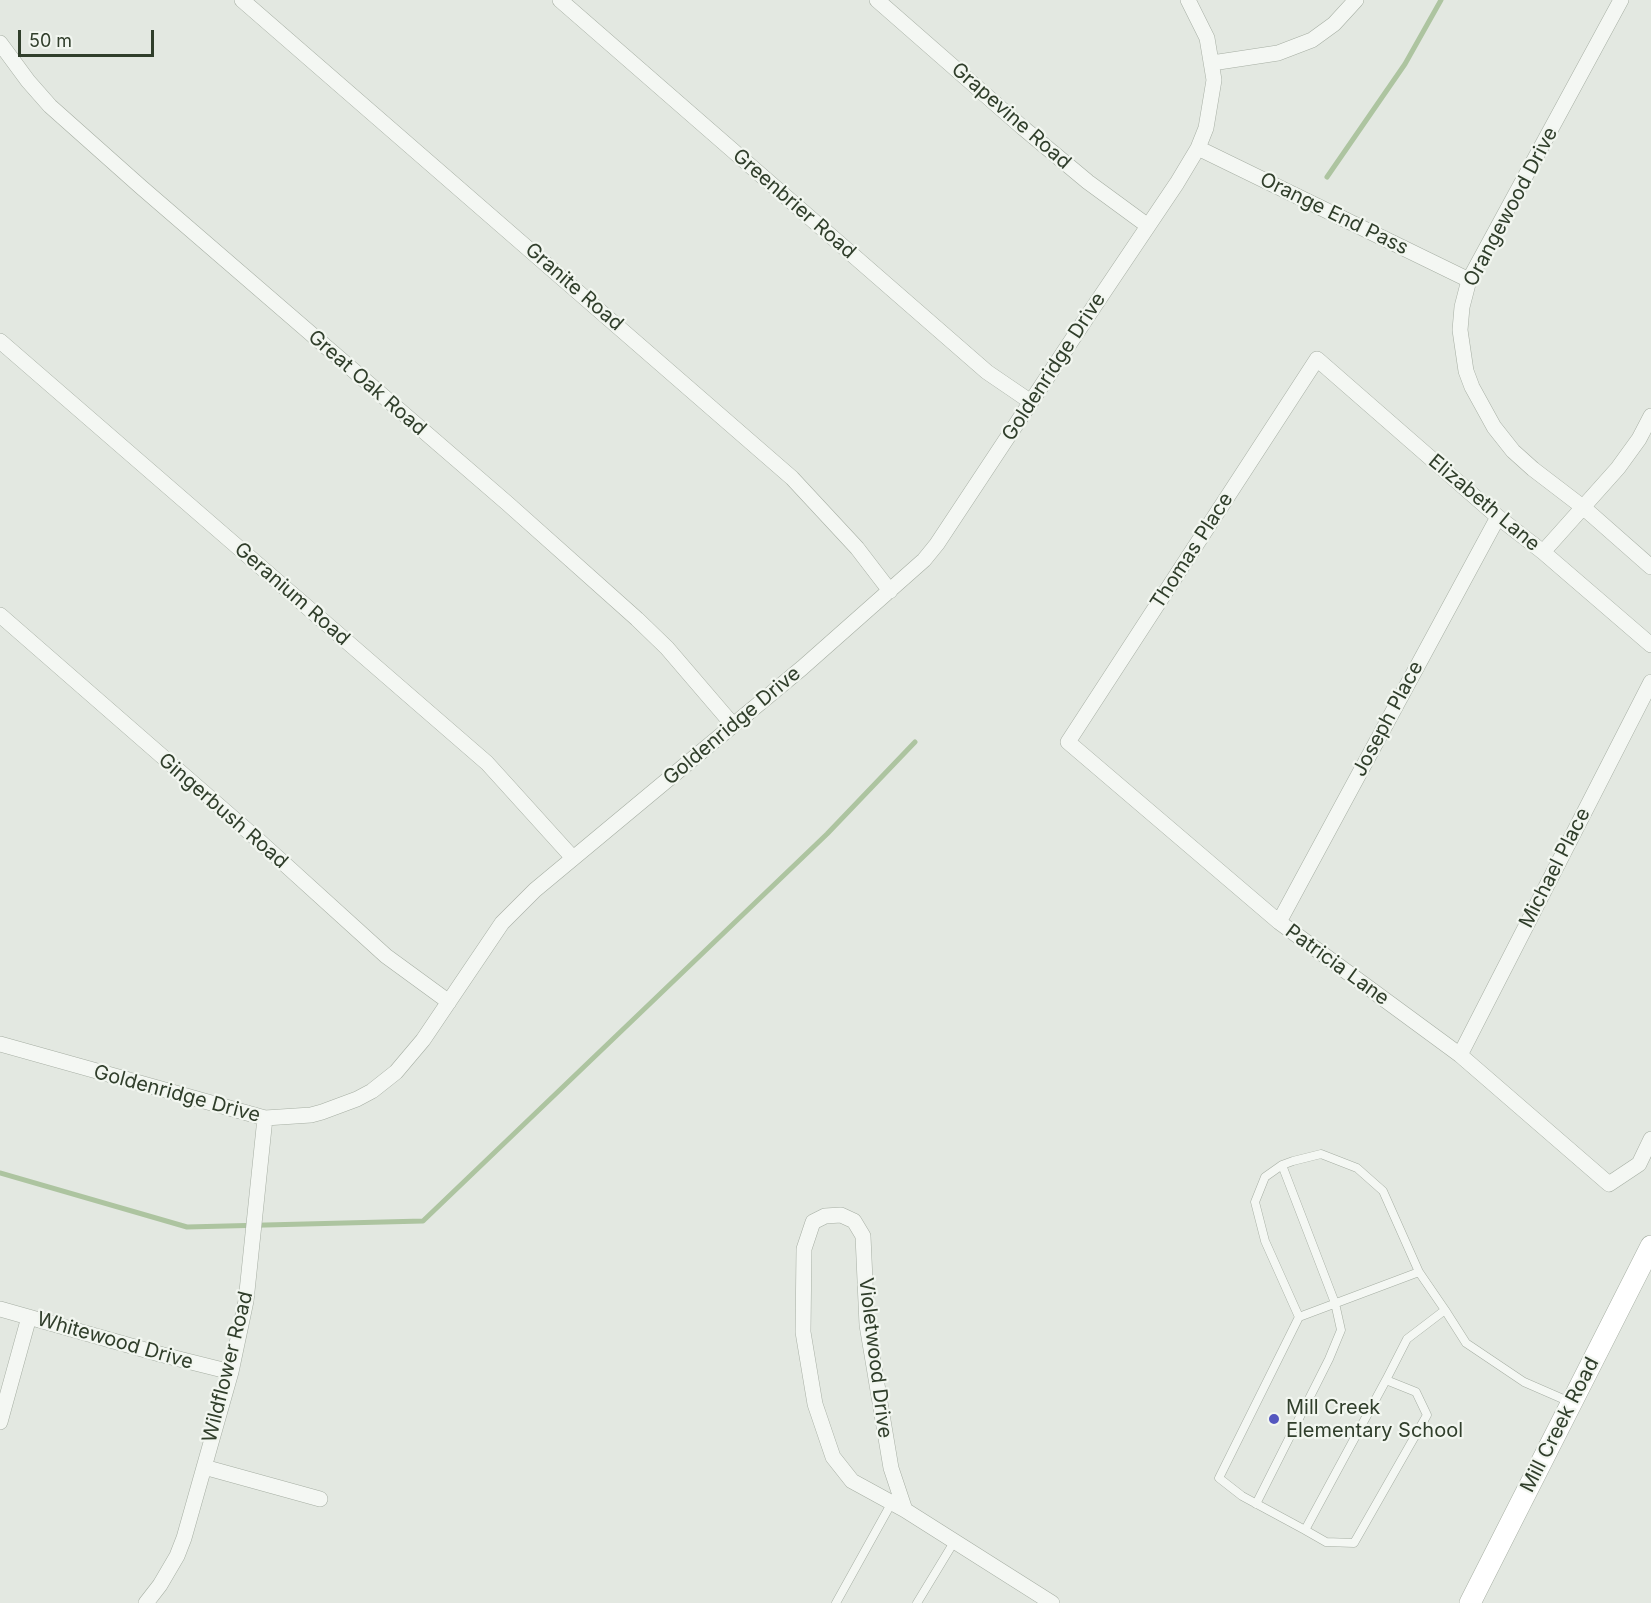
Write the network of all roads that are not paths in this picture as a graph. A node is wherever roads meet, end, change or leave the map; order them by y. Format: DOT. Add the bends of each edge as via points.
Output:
graph roads {
  1 [pos="242,0"];
  2 [pos="560,0"];
  3 [pos="877,0"];
  4 [pos="1188,0"];
  5 [pos="1356,0"];
  6 [pos="1621,0"];
  7 [pos="0,43"];
  8 [pos="1212,63"];
  9 [pos="1198,148"];
  10 [pos="1148,226"];
  11 [pos="1469,280"];
  12 [pos="0,341"];
  13 [pos="1317,359"];
  14 [pos="1031,402"];
  15 [pos="1651,416"];
  16 [pos="1584,508"];
  17 [pos="1498,517"];
  18 [pos="1543,552"];
  19 [pos="1651,567"];
  20 [pos="890,591"];
  21 [pos="0,615"];
  22 [pos="1651,645"];
  23 [pos="1651,682"];
  24 [pos="733,725"];
  25 [pos="1068,742"];
  26 [pos="573,858"];
  27 [pos="1279,922"];
  28 [pos="449,1002"];
  29 [pos="0,1044"];
  30 [pos="1460,1055"];
  31 [pos="266,1118"];
  32 [pos="1651,1139"];
  33 [pos="1282,1165"];
  34 [pos="1651,1246"];
  35 [pos="1419,1272"];
  36 [pos="1335,1303"];
  37 [pos="0,1309"];
  38 [pos="1445,1310"];
  39 [pos="29,1317"];
  40 [pos="1299,1317"];
  41 [pos="231,1372"];
  42 [pos="1386,1380"];
  43 [pos="1571,1403"];
  44 [pos="0,1422"];
  45 [pos="204,1467"];
  46 [pos="320,1499"];
  47 [pos="1256,1504"];
  48 [pos="898,1507"];
  49 [pos="1305,1530"];
  50 [pos="954,1542"];
  51 [pos="146,1603"];
  52 [pos="836,1603"];
  53 [pos="917,1603"];
  54 [pos="1052,1603"];
  55 [pos="1470,1603"];
  1 -- 20 [label="street, Granite Road" via="792,478 857,548"];
  2 -- 14 [label="street, Greenbrier Road" via="987,372"];
  3 -- 10 [label="street, Grapevine Road" via="1038,141"];
  4 -- 8 [label="street, Goldenridge Drive" via="1207,38"];
  5 -- 8 [label="street" via="1312,40 1278,53"];
  6 -- 11 [label="street, Orangewood Drive"];
  7 -- 24 [label="street, Great Oak Road" via="50,106 637,619"];
  8 -- 9 [label="street, Goldenridge Drive" via="1212,96"];
  9 -- 10 [label="street, Goldenridge Drive"];
  9 -- 11 [label="street, Orange End Pass"];
  10 -- 14 [label="street, Goldenridge Drive"];
  11 -- 16 [label="street, Orangewood Drive" via="1460,330 1472,387 1494,427 1513,451"];
  12 -- 26 [label="street, Geranium Road" via="487,763"];
  13 -- 17 [label="street, Elizabeth Lane"];
  13 -- 25 [label="street, Thomas Place"];
  14 -- 20 [label="street, Goldenridge Drive" via="937,544"];
  15 -- 16 [label="street" via="1618,468"];
  16 -- 18 [label="street"];
  16 -- 19 [label="street, Orangewood Drive"];
  17 -- 18 [label="street, Elizabeth Lane"];
  17 -- 27 [label="street, Joseph Place"];
  18 -- 22 [label="street, Elizabeth Lane"];
  20 -- 24 [label="street, Goldenridge Drive"];
  21 -- 28 [label="street, Gingerbush Road" via="386,956"];
  23 -- 30 [label="street, Michael Place"];
  24 -- 26 [label="street, Goldenridge Drive"];
  25 -- 27 [label="street, Patricia Lane"];
  26 -- 28 [label="street, Goldenridge Drive" via="502,923"];
  27 -- 30 [label="street, Patricia Lane"];
  28 -- 31 [label="street, Goldenridge Drive" via="396,1072 372,1091 311,1115"];
  29 -- 31 [label="street, Goldenridge Drive"];
  30 -- 32 [label="street, Patricia Lane" via="1609,1184 1639,1164"];
  31 -- 41 [label="street, Wildflower Road" via="246,1300"];
  33 -- 35 [label="lane" via="1321,1154 1357,1168 1383,1191"];
  33 -- 36 [label="lane"];
  33 -- 40 [label="lane" via="1265,1177 1255,1202 1265,1241"];
  34 -- 43 [label="main road, Mill Creek Road"];
  35 -- 36 [label="lane"];
  35 -- 38 [label="lane"];
  36 -- 40 [label="lane"];
  36 -- 47 [label="lane" via="1341,1330"];
  37 -- 39 [label="street, Whitewood Drive"];
  38 -- 42 [label="lane" via="1407,1339"];
  38 -- 43 [label="lane" via="1467,1343 1524,1382"];
  39 -- 41 [label="street, Whitewood Drive"];
  39 -- 44 [label="street"];
  40 -- 47 [label="lane" via="1219,1478"];
  41 -- 45 [label="street, Wildflower Road"];
  42 -- 49 [label="lane"];
  42 -- 49 [label="lane" via="1416,1392 1427,1415 1354,1543 1326,1542"];
  43 -- 55 [label="main road, Mill Creek Road"];
  45 -- 46 [label="street"];
  45 -- 51 [label="street, Wildflower Road" via="177,1556"];
  47 -- 49 [label="lane"];
  48 -- 48 [label="street, Violetwood Drive" via="867,1325 863,1236 854,1221 841,1215 825,1216 813,1222 804,1249 803,1332 814,1404 833,1457 852,1481"];
  48 -- 50 [label="street, Violetwood Drive"];
  48 -- 52 [label="lane"];
  50 -- 53 [label="lane"];
  50 -- 54 [label="street, Violetwood Drive"];
}
